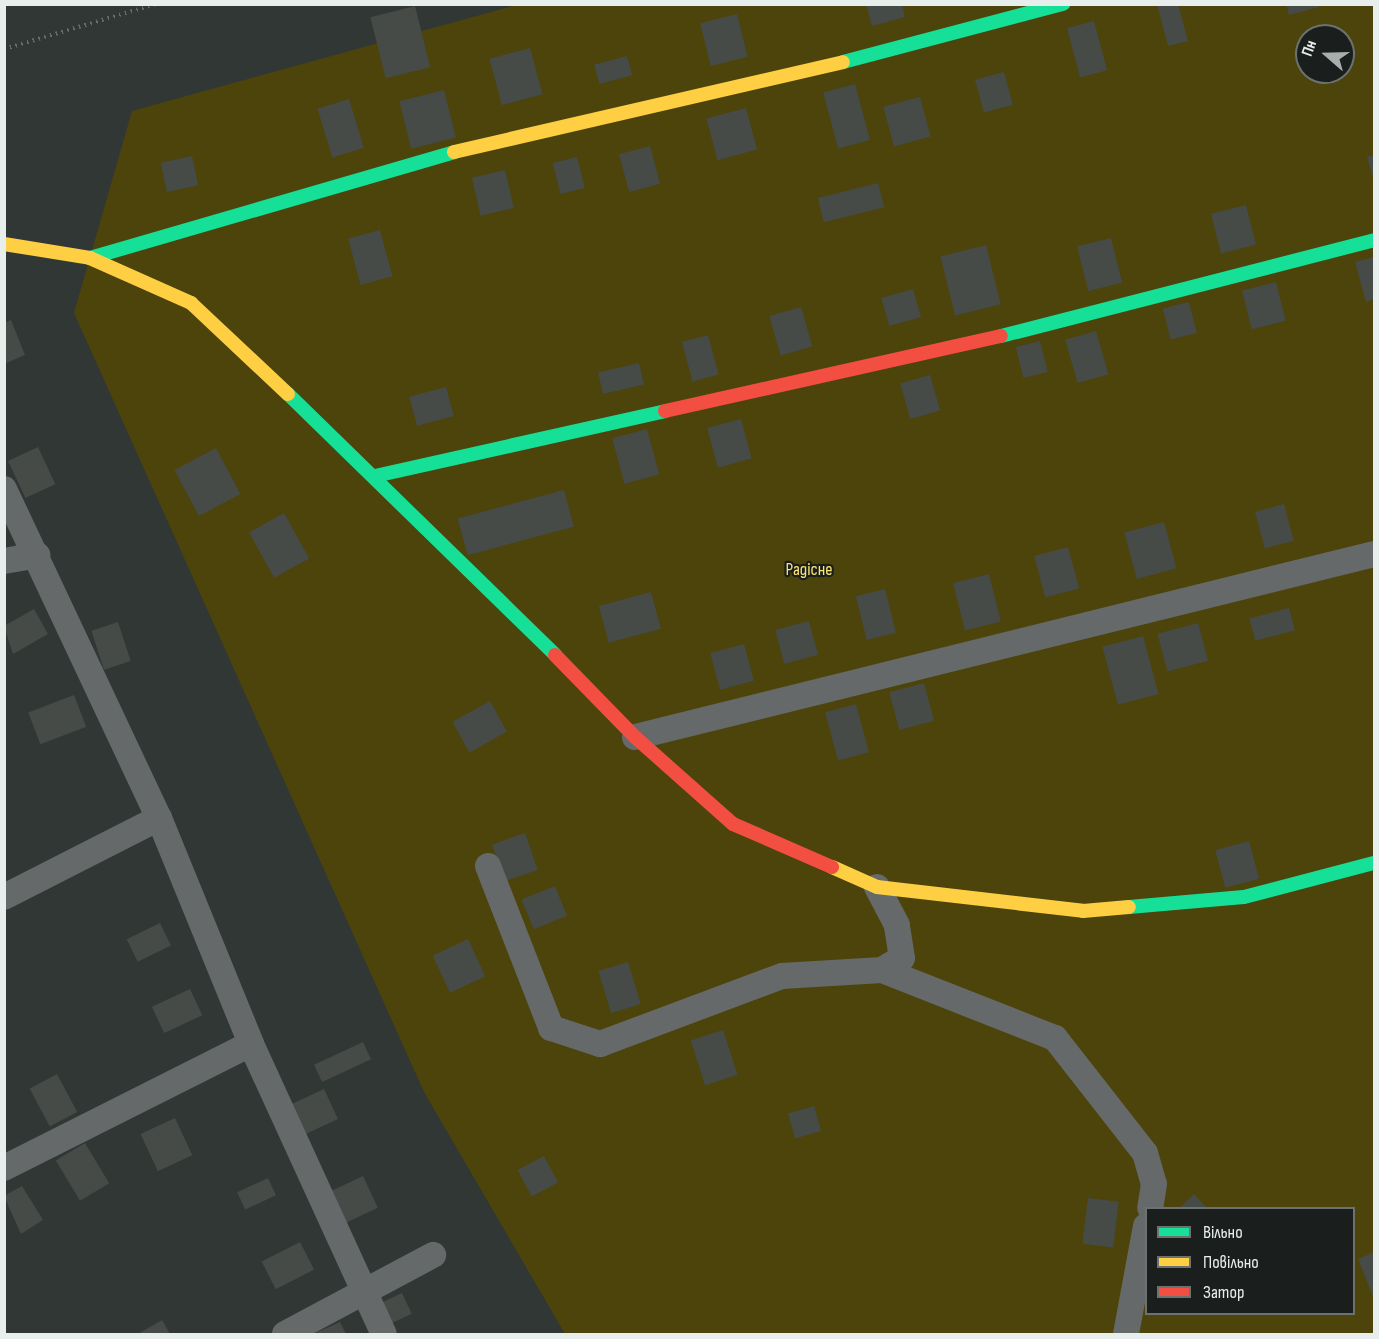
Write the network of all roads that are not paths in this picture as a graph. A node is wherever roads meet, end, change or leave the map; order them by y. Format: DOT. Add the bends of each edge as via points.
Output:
graph roads {
  1 [pos="1063,4"];
  2 [pos="1374,240"];
  3 [pos="4,244"];
  4 [pos="90,258"];
  5 [pos="375,476"];
  6 [pos="4,489"];
  7 [pos="1374,554"];
  8 [pos="37,555"];
  9 [pos="4,561"];
  10 [pos="635,737"];
  11 [pos="159,818"];
  12 [pos="1374,863"];
  13 [pos="488,866"];
  14 [pos="877,887"];
  15 [pos="4,897"];
  16 [pos="882,970"];
  17 [pos="251,1044"];
  18 [pos="4,1168"];
  19 [pos="1150,1207"];
  20 [pos="1145,1231"];
  21 [pos="433,1255"];
  22 [pos="365,1291"];
  23 [pos="285,1335"];
  24 [pos="384,1335"];
  25 [pos="1126,1335"];
  1 -- 4 [label="street" via="876,54 485,143"];
  2 -- 5 [label="street" via="1067,321"];
  3 -- 4 [label="street"];
  4 -- 5 [label="street" via="191,303"];
  5 -- 10 [label="street"];
  6 -- 8 [label="street"];
  7 -- 10 [label="street"];
  8 -- 9 [label="street"];
  8 -- 11 [label="street"];
  10 -- 14 [label="street" via="733,824"];
  11 -- 15 [label="street"];
  11 -- 17 [label="street"];
  12 -- 14 [label="street" via="1244,897 1083,910"];
  13 -- 16 [label="street" via="551,1028 575,1039 600,1044 782,976"];
  14 -- 16 [label="street" via="897,925 902,958"];
  16 -- 19 [label="street" via="1055,1038 1145,1152 1154,1184"];
  17 -- 18 [label="street"];
  17 -- 22 [label="street"];
  20 -- 25 [label="street"];
  21 -- 22 [label="street"];
  22 -- 23 [label="street"];
  22 -- 24 [label="street"];
}
